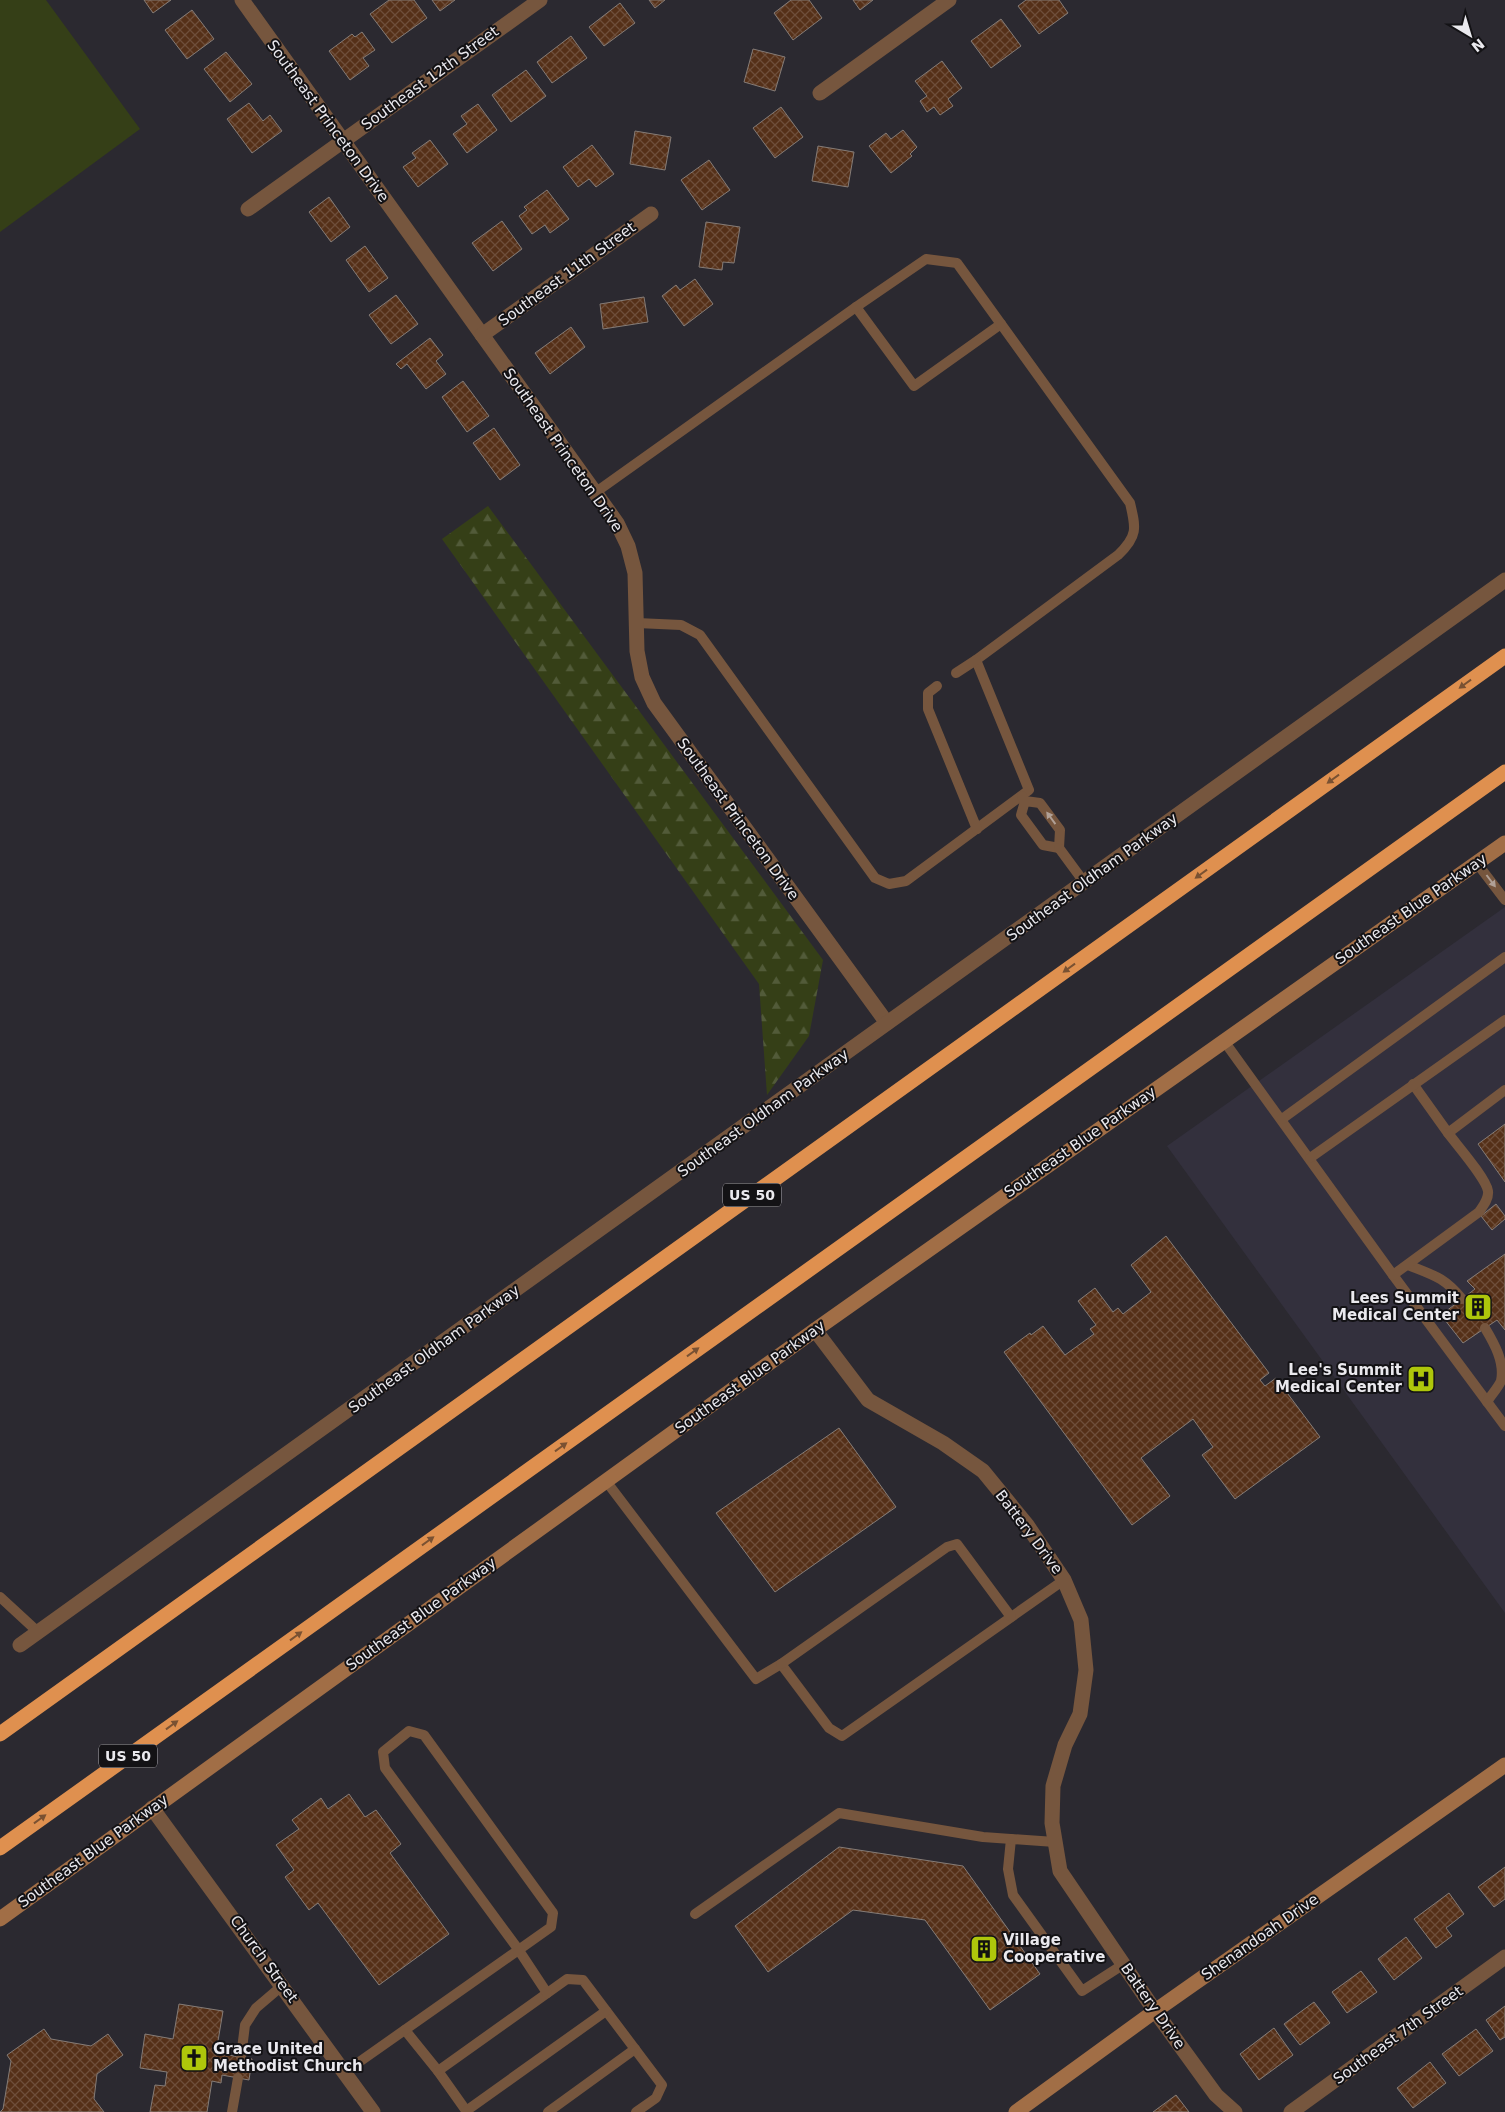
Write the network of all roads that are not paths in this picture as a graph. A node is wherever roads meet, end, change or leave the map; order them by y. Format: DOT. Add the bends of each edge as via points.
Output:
graph roads {
  1 [pos="242,0"];
  2 [pos="540,0"];
  3 [pos="949,0"];
  4 [pos="820,93"];
  5 [pos="342,142"];
  6 [pos="248,209"];
  7 [pos="651,214"];
  8 [pos="856,306"];
  9 [pos="1001,324"];
  10 [pos="482,335"];
  11 [pos="596,492"];
  12 [pos="1505,580"];
  13 [pos="637,623"];
  14 [pos="1505,656"];
  15 [pos="976,660"];
  16 [pos="956,673"];
  17 [pos="937,686"];
  18 [pos="1505,772"];
  19 [pos="1023,799"];
  20 [pos="977,829"];
  21 [pos="1505,843"];
  22 [pos="1059,848"];
  23 [pos="1476,862"];
  24 [pos="1084,882"];
  25 [pos="1505,900"];
  26 [pos="1505,957"];
  27 [pos="1505,1020"];
  28 [pos="887,1023"];
  29 [pos="1224,1041"];
  30 [pos="1412,1084"];
  31 [pos="1505,1090"];
  32 [pos="1282,1119"];
  33 [pos="1448,1133"];
  34 [pos="1310,1158"];
  35 [pos="1408,1265"];
  36 [pos="1393,1275"];
  37 [pos="1462,1299"];
  38 [pos="1485,1328"];
  39 [pos="815,1330"];
  40 [pos="1487,1402"];
  41 [pos="1505,1426"];
  42 [pos="606,1481"];
  43 [pos="1064,1580"];
  44 [pos="0,1597"];
  45 [pos="1012,1617"];
  46 [pos="38,1632"];
  47 [pos="20,1645"];
  48 [pos="781,1664"];
  49 [pos="0,1734"];
  50 [pos="1505,1765"];
  51 [pos="152,1808"];
  52 [pos="1011,1839"];
  53 [pos="1055,1842"];
  54 [pos="0,1848"];
  55 [pos="695,1914"];
  56 [pos="0,1918"];
  57 [pos="518,1950"];
  58 [pos="1505,1957"];
  59 [pos="1124,1964"];
  60 [pos="283,1985"];
  61 [pos="547,1994"];
  62 [pos="606,2011"];
  63 [pos="1155,2011"];
  64 [pos="405,2030"];
  65 [pos="635,2050"];
  66 [pos="240,2057"];
  67 [pos="438,2071"];
  68 [pos="345,2072"];
  69 [pos="238,2078"];
  70 [pos="232,2112"];
  71 [pos="373,2112"];
  72 [pos="466,2112"];
  73 [pos="548,2112"];
  74 [pos="636,2112"];
  75 [pos="1016,2112"];
  76 [pos="1235,2112"];
  77 [pos="1291,2112"];
  1 -- 5 [label="street, Southeast Princeton Drive"];
  2 -- 5 [label="street, Southeast 12th Street"];
  3 -- 4 [label="street"];
  5 -- 6 [label="street, Southeast 12th Street"];
  5 -- 10 [label="street, Southeast Princeton Drive"];
  7 -- 10 [label="street, Southeast 11th Street"];
  8 -- 9 [label="lane" via="926,259 957,263"];
  8 -- 9 [label="lane" via="914,386"];
  8 -- 11 [label="lane"];
  9 -- 15 [label="lane" via="1130,502 1136,526 1130,544 1118,555"];
  10 -- 11 [label="street, Southeast Princeton Drive"];
  11 -- 13 [label="street, Southeast Princeton Drive" via="628,546 635,573"];
  12 -- 24 [label="street, Southeast Oldham Parkway"];
  13 -- 20 [label="lane" via="680,625 700,635 875,878 889,884 906,881"];
  13 -- 28 [label="street, Southeast Princeton Drive" via="637,651 642,677 654,703"];
  14 -- 49 [label="highway, US 50, one-way"];
  15 -- 16 [label="lane"];
  15 -- 19 [label="lane" via="1029,790"];
  17 -- 20 [label="lane" via="928,693 928,709"];
  54 -- 18 [label="highway, US 50, one-way"];
  19 -- 20 [label="lane"];
  22 -- 19 [label="lane, one-way" via="1060,830 1040,803"];
  19 -- 22 [label="lane" via="1021,815 1043,845"];
  21 -- 23 [label="street, Southeast Blue Parkway"];
  22 -- 24 [label="lane"];
  23 -- 25 [label="lane, one-way"];
  23 -- 29 [label="street, Southeast Blue Parkway"];
  24 -- 28 [label="street, Southeast Oldham Parkway"];
  26 -- 32 [label="lane"];
  27 -- 30 [label="lane"];
  28 -- 46 [label="street, Southeast Oldham Parkway"];
  29 -- 32 [label="lane"];
  29 -- 39 [label="street, Southeast Blue Parkway"];
  30 -- 33 [label="lane"];
  30 -- 34 [label="lane"];
  31 -- 33 [label="lane"];
  32 -- 34 [label="lane"];
  33 -- 35 [label="lane" via="1483,1181 1488,1191 1486,1202 1479,1212"];
  34 -- 36 [label="lane"];
  35 -- 36 [label="lane"];
  35 -- 37 [label="lane" via="1438,1276 1450,1284"];
  36 -- 40 [label="lane"];
  38 -- 40 [label="lane" via="1502,1362 1501,1380"];
  39 -- 42 [label="street, Southeast Blue Parkway"];
  39 -- 43 [label="street, Battery Drive" via="868,1400 943,1443 982,1471 1027,1525"];
  40 -- 41 [label="lane"];
  42 -- 48 [label="lane" via="756,1679"];
  42 -- 51 [label="street, Southeast Blue Parkway"];
  43 -- 45 [label="lane"];
  43 -- 53 [label="street, Battery Drive" via="1081,1620 1086,1670 1080,1714 1065,1745 1053,1786"];
  44 -- 46 [label="lane"];
  45 -- 48 [label="lane" via="842,1736 829,1728"];
  45 -- 48 [label="lane" via="957,1544 947,1546"];
  46 -- 47 [label="street, Southeast Oldham Parkway"];
  50 -- 63 [label="street, Shenandoah Drive"];
  51 -- 56 [label="street, Southeast Blue Parkway"];
  51 -- 60 [label="street, Church Street"];
  52 -- 53 [label="lane"];
  52 -- 55 [label="lane" via="965,1835 839,1813"];
  52 -- 59 [label="lane" via="1008,1869 1013,1896 1082,1991"];
  53 -- 59 [label="street, Battery Drive" via="1060,1871"];
  57 -- 57 [label="lane" via="551,1927 552,1913 424,1734 409,1731 382,1752 385,1768"];
  57 -- 61 [label="lane"];
  57 -- 64 [label="lane"];
  58 -- 77 [label="street, Southeast 7th Street"];
  59 -- 63 [label="street, Battery Drive"];
  60 -- 66 [label="lane" via="256,2008 245,2025"];
  60 -- 68 [label="street, Church Street"];
  61 -- 62 [label="lane" via="567,1979 583,1980"];
  61 -- 67 [label="lane"];
  62 -- 65 [label="lane"];
  62 -- 72 [label="lane"];
  63 -- 75 [label="street, Shenandoah Drive"];
  63 -- 76 [label="street, Battery Drive" via="1216,2095"];
  64 -- 67 [label="lane"];
  64 -- 68 [label="lane"];
  65 -- 73 [label="lane"];
  65 -- 74 [label="lane" via="662,2085 656,2098"];
  67 -- 72 [label="lane"];
  68 -- 71 [label="street, Church Street"];
  69 -- 70 [label="lane"];
}
